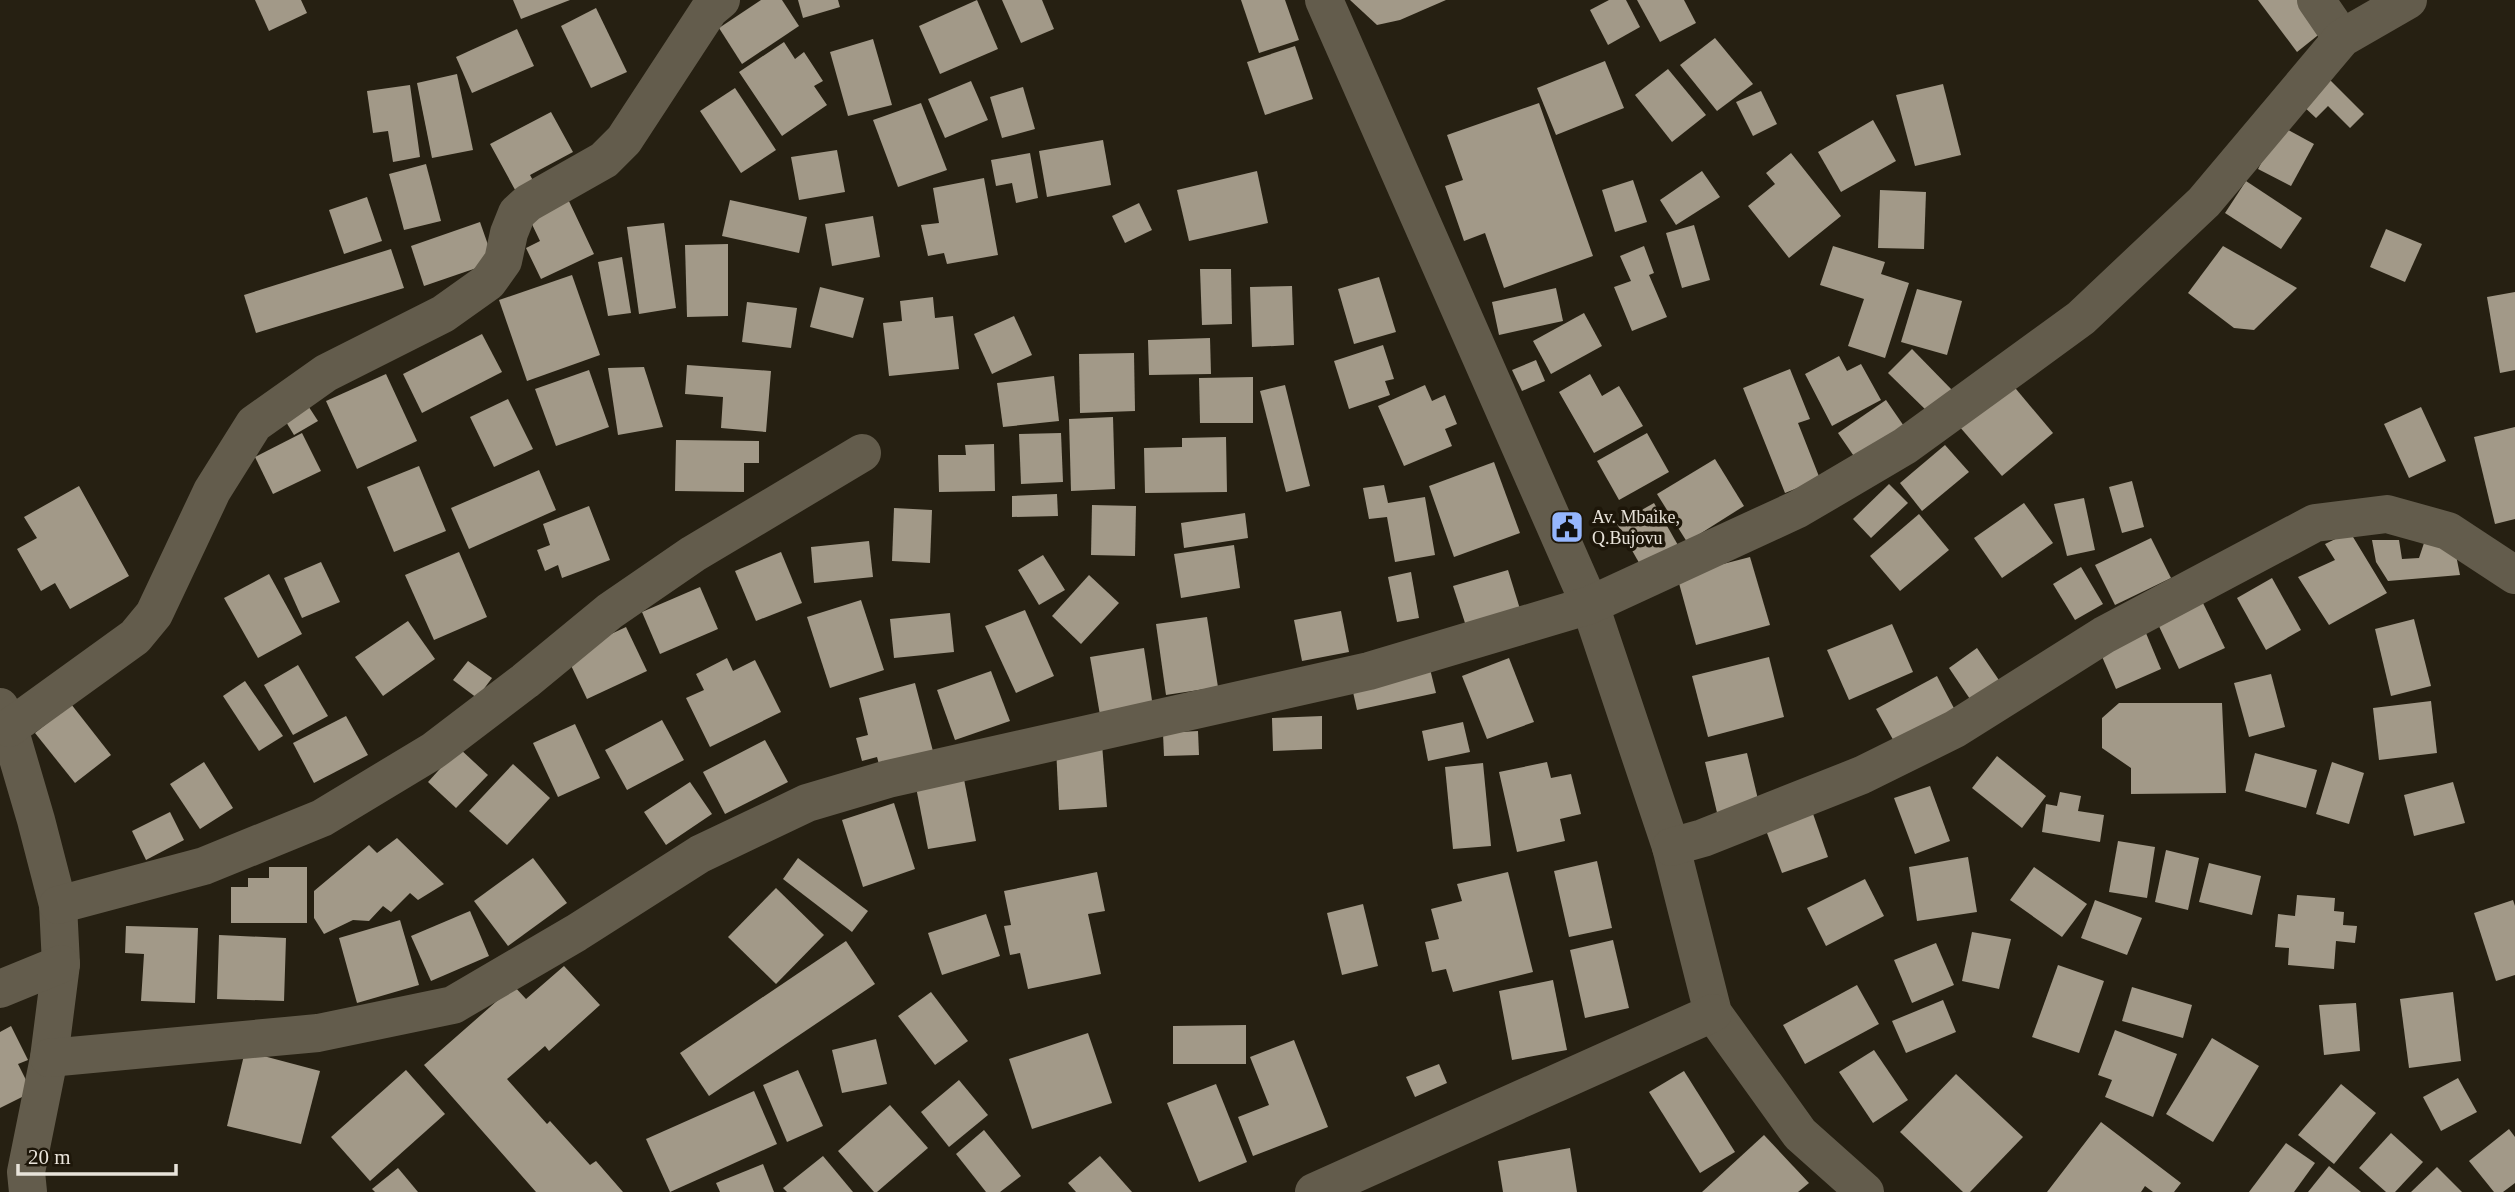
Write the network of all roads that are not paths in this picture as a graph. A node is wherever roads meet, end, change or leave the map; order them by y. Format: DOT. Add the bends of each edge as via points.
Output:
graph roads {
  1 [pos="721,0"];
  2 [pos="1324,0"];
  3 [pos="2316,0"];
  4 [pos="2408,0"];
  5 [pos="2342,38"];
  6 [pos="862,453"];
  7 [pos="2515,575"];
  8 [pos="1590,605"];
  9 [pos="4,717"];
  10 [pos="1671,848"];
  11 [pos="58,905"];
  12 [pos="61,964"];
  13 [pos="0,989"];
  14 [pos="1713,1013"];
  15 [pos="49,1058"];
  16 [pos="28,1192"];
  17 [pos="1314,1192"];
  18 [pos="1865,1192"];
  1 -- 9 [label="street" via="709,10 624,140 604,160 517,213 503,261 488,282 443,314 326,373 254,424 212,491 154,614 135,637"];
  2 -- 8 [label="street"];
  3 -- 5 [label="street"];
  4 -- 5 [label="street"];
  5 -- 8 [label="street" via="2204,202 2081,318 1905,446 1798,509"];
  6 -- 11 [label="street" via="693,554 610,611 433,751 322,818 204,866"];
  7 -- 10 [label="street" via="2448,531 2387,514 2315,523 2104,635 1955,729 1862,775"];
  8 -- 10 [label="street"];
  8 -- 15 [label="street" via="1369,671 888,779 807,803 700,853 576,933 453,1004 318,1033"];
  9 -- 11 [label="street"];
  10 -- 14 [label="street"];
  11 -- 12 [label="street"];
  12 -- 13 [label="street"];
  12 -- 15 [label="street"];
  14 -- 17 [label="street"];
  14 -- 18 [label="street" via="1800,1134"];
  15 -- 16 [label="street" via="26,1172"];
}
